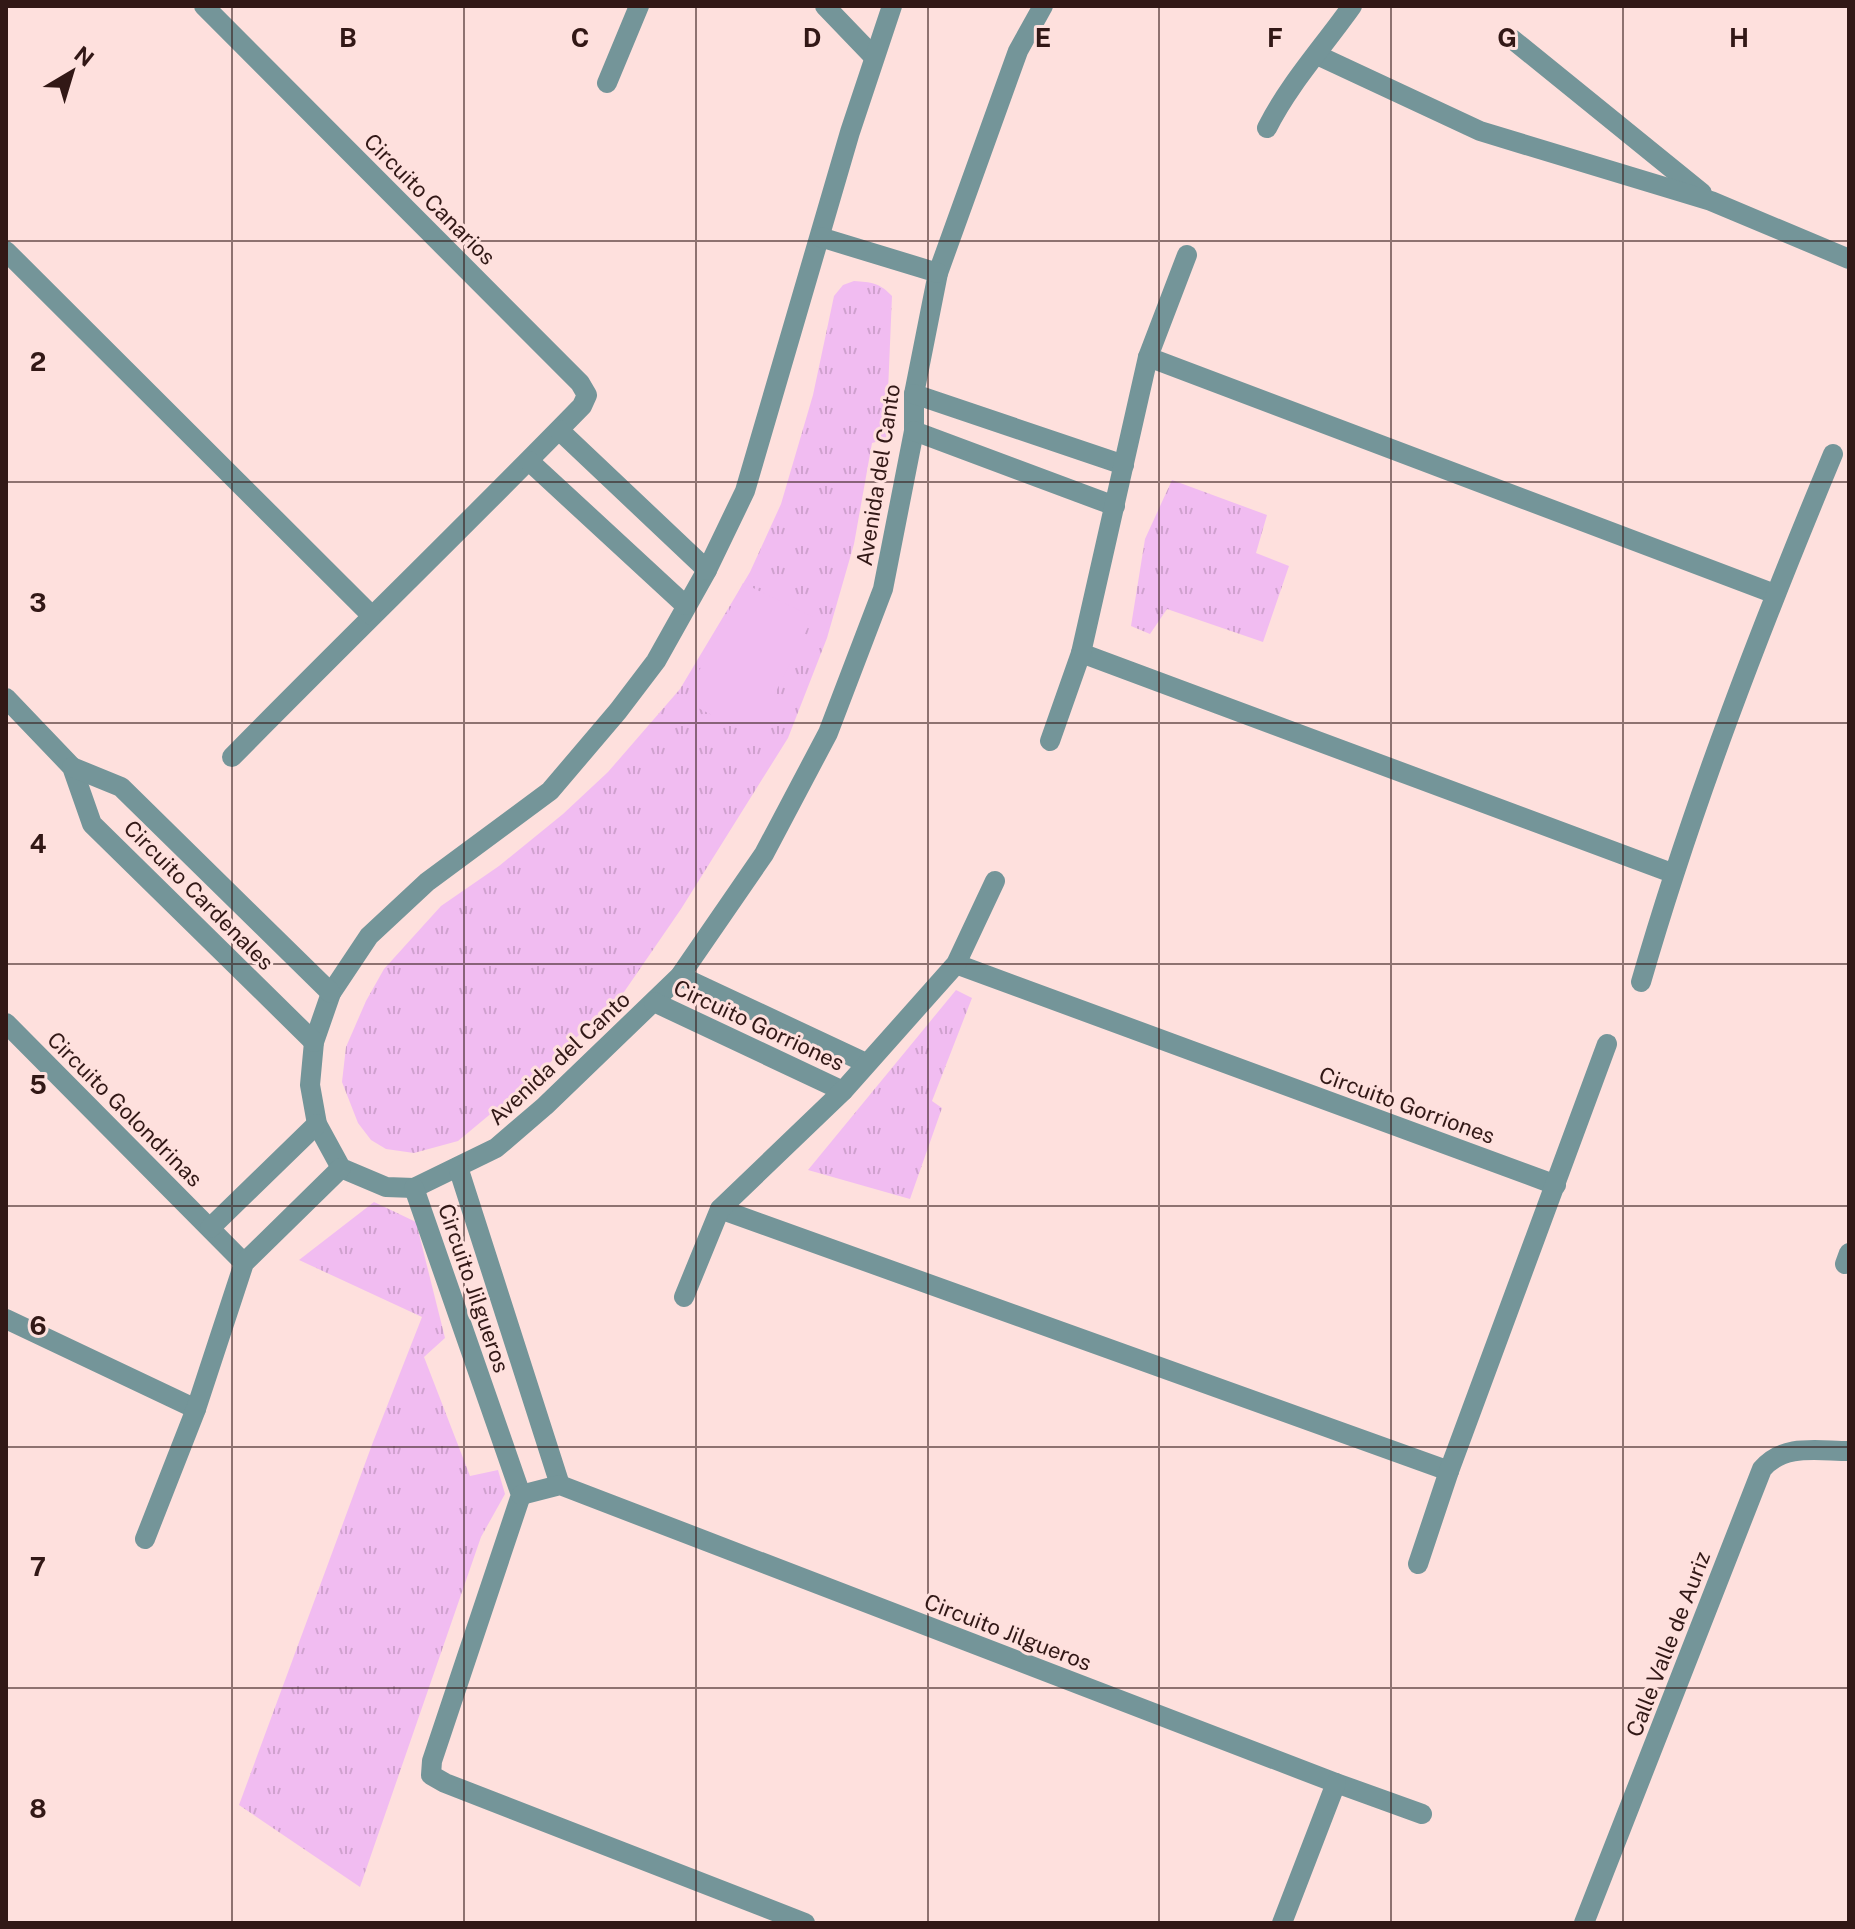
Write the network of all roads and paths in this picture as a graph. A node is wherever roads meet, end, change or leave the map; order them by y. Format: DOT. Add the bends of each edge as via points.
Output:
graph roads {
  1 [pos="204,6"];
  2 [pos="639,6"];
  3 [pos="825,6"];
  4 [pos="1043,6"];
  5 [pos="1352,6"];
  6 [pos="886,9"];
  7 [pos="1512,39"];
  8 [pos="1317,55"];
  9 [pos="874,57"];
  10 [pos="607,83"];
  11 [pos="1267,128"];
  12 [pos="1711,201"];
  13 [pos="820,237"];
  14 [pos="6,251"];
  15 [pos="1187,255"];
  16 [pos="1849,259"];
  17 [pos="938,273"];
  18 [pos="1148,357"];
  19 [pos="914,394"];
  20 [pos="559,430"];
  21 [pos="914,431"];
  22 [pos="1833,454"];
  23 [pos="529,461"];
  24 [pos="1124,465"];
  25 [pos="1115,506"];
  26 [pos="707,570"];
  27 [pos="1775,594"];
  28 [pos="685,605"];
  29 [pos="371,615"];
  30 [pos="1081,653"];
  31 [pos="6,698"];
  32 [pos="1050,741"];
  33 [pos="232,757"];
  34 [pos="72,767"];
  35 [pos="1672,873"];
  36 [pos="995,881"];
  37 [pos="956,964"];
  38 [pos="680,976"];
  39 [pos="1641,982"];
  40 [pos="331,993"];
  41 [pos="654,1002"];
  42 [pos="6,1023"];
  43 [pos="314,1042"];
  44 [pos="1607,1044"];
  45 [pos="866,1063"];
  46 [pos="843,1091"];
  47 [pos="317,1124"];
  48 [pos="458,1167"];
  49 [pos="341,1168"];
  50 [pos="1556,1185"];
  51 [pos="414,1188"];
  52 [pos="720,1209"];
  53 [pos="210,1228"];
  54 [pos="244,1263"];
  55 [pos="684,1297"];
  56 [pos="6,1319"];
  57 [pos="196,1409"];
  58 [pos="1849,1451"];
  59 [pos="1449,1471"];
  60 [pos="560,1485"];
  61 [pos="521,1495"];
  62 [pos="145,1539"];
  63 [pos="1418,1564"];
  64 [pos="1336,1783"];
  65 [pos="1422,1814"];
  66 [pos="805,1923"];
  67 [pos="1282,1923"];
  68 [pos="1584,1923"];
  1 -- 20 [label="street, Circuito Canarios" via="580,383 587,395"];
  2 -- 10 [label="street"];
  3 -- 9 [label="street"];
  4 -- 17 [label="street, Avenida del Canto" via="1018,51"];
  5 -- 8 [label="street"];
  6 -- 9 [label="street"];
  7 -- 12 [label="street"];
  8 -- 11 [label="street" via="1284,95"];
  8 -- 12 [label="street" via="1480,131"];
  9 -- 13 [label="street"];
  12 -- 16 [label="street"];
  13 -- 17 [label="street"];
  13 -- 26 [label="street" via="745,491"];
  14 -- 29 [label="street"];
  15 -- 18 [label="street"];
  17 -- 19 [label="street, Avenida del Canto"];
  18 -- 24 [label="street"];
  18 -- 27 [label="street"];
  19 -- 21 [label="street, Avenida del Canto"];
  19 -- 24 [label="street"];
  20 -- 23 [label="street, Circuito Canarios"];
  20 -- 26 [label="street"];
  21 -- 25 [label="street"];
  21 -- 38 [label="street, Avenida del Canto" via="883,589 828,733 764,854"];
  22 -- 27 [label="street"];
  23 -- 28 [label="street"];
  23 -- 29 [label="street, Circuito Canarios"];
  24 -- 25 [label="street"];
  25 -- 30 [label="street"];
  26 -- 28 [label="street"];
  27 -- 35 [label="street"];
  28 -- 40 [label="street" via="656,661 550,791 427,882 369,936"];
  29 -- 33 [label="street, Circuito Canarios"];
  30 -- 32 [label="street"];
  30 -- 35 [label="street"];
  31 -- 34 [label="street, Circuito Cardenales"];
  34 -- 40 [label="street, Circuito Cardenales" via="121,787"];
  34 -- 43 [label="street, Circuito Cardenales" via="92,824"];
  35 -- 39 [label="street"];
  36 -- 37 [label="street, Circuito Gorriones"];
  37 -- 45 [label="street, Circuito Gorriones"];
  37 -- 50 [label="street, Circuito Gorriones"];
  38 -- 41 [label="street, Avenida del Canto"];
  38 -- 45 [label="street, Circuito Gorriones"];
  40 -- 43 [label="street"];
  41 -- 46 [label="street, Circuito Gorriones"];
  41 -- 48 [label="street, Avenida del Canto" via="506,1140"];
  42 -- 53 [label="street, Circuito Golondrinas"];
  43 -- 47 [label="street" via="310,1085"];
  44 -- 50 [label="street"];
  45 -- 46 [label="street, Circuito Gorriones"];
  46 -- 52 [label="street, Circuito Gorriones"];
  47 -- 49 [label="street"];
  47 -- 53 [label="street"];
  48 -- 51 [label="street, Avenida del Canto"];
  48 -- 60 [label="street"];
  49 -- 51 [label="street" via="386,1187"];
  49 -- 54 [label="street"];
  50 -- 59 [label="street"];
  51 -- 61 [label="street, Circuito Jilgueros"];
  52 -- 55 [label="street, Circuito Gorriones"];
  52 -- 59 [label="street"];
  53 -- 54 [label="street, Circuito Golondrinas"];
  54 -- 57 [label="street"];
  56 -- 57 [label="street"];
  57 -- 62 [label="street"];
  58 -- 68 [label="street, Calle Valle de Auriz" via="1787,1450 1762,1469"];
  59 -- 63 [label="street"];
  60 -- 61 [label="street"];
  60 -- 64 [label="street, Circuito Jilgueros"];
  61 -- 66 [label="street" via="431,1775"];
  64 -- 65 [label="street, Circuito Jilgueros"];
  64 -- 67 [label="street"];
}
